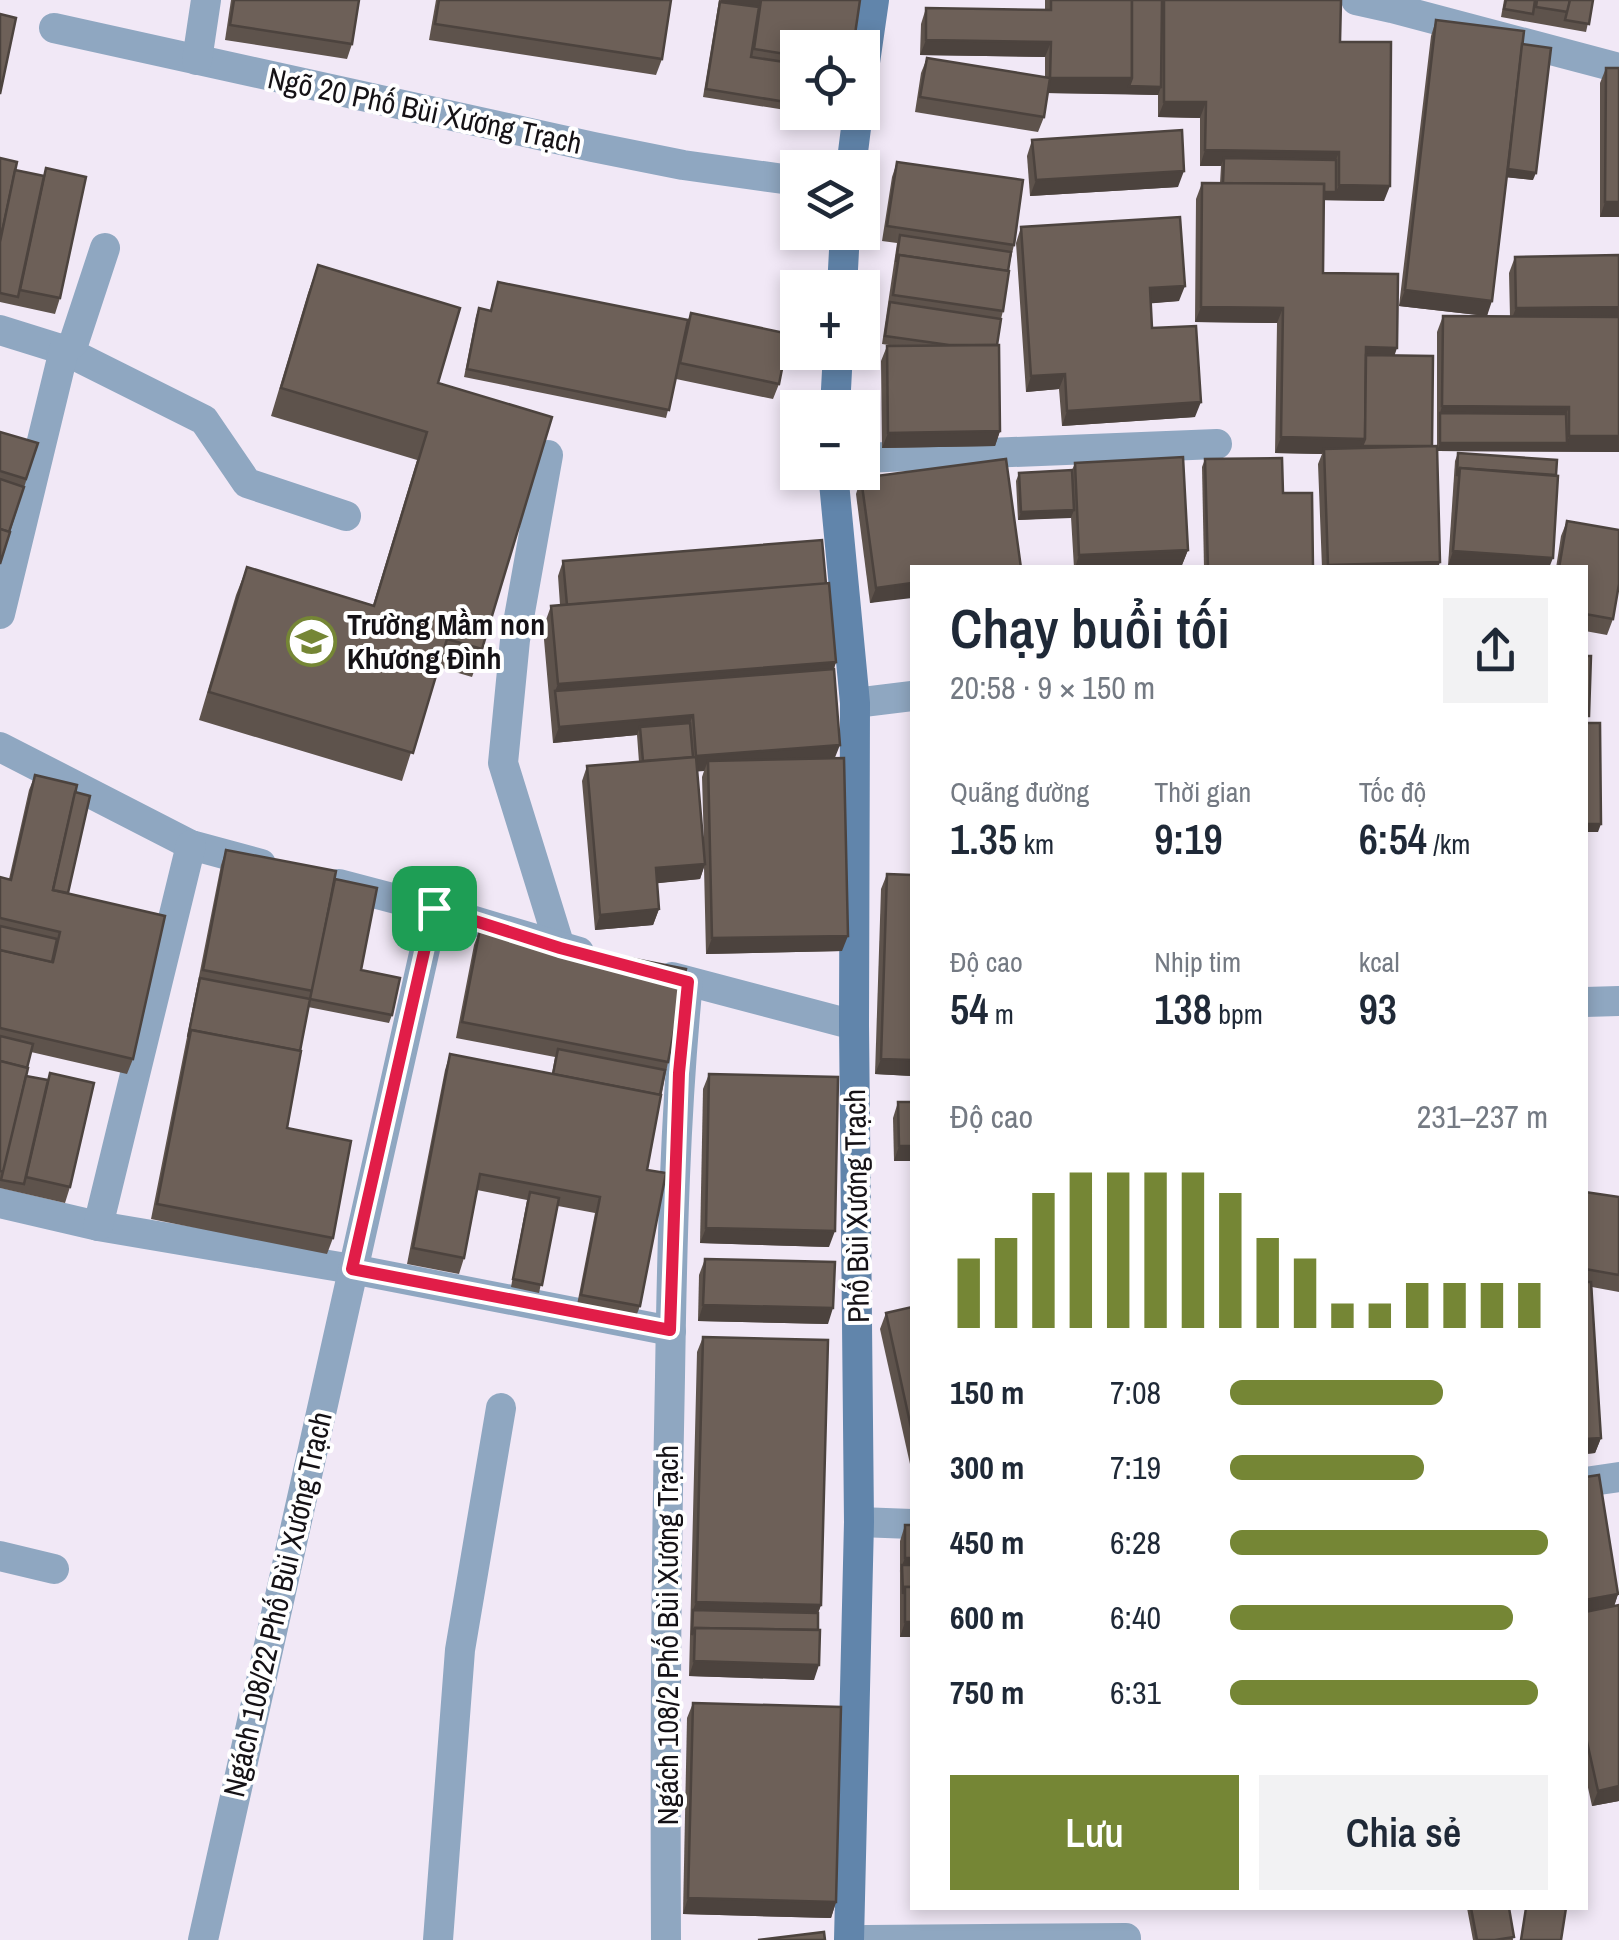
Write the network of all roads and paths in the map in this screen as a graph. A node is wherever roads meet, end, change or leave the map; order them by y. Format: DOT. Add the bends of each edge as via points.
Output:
graph roads {
  1 [pos="206,0"];
  2 [pos="874,0"];
  3 [pos="1356,0"];
  4 [pos="54,28"];
  5 [pos="870,30"];
  6 [pos="196,60"];
  7 [pos="1619,68"];
  8 [pos="780,179"];
  9 [pos="105,248"];
  10 [pos="0,330"];
  11 [pos="64,350"];
  12 [pos="1217,444"];
  13 [pos="548,455"];
  14 [pos="880,457"];
  15 [pos="835,490"];
  16 [pos="346,516"];
  17 [pos="0,614"];
  18 [pos="910,696"];
  19 [pos="855,702"];
  20 [pos="0,747"];
  21 [pos="191,845"];
  22 [pos="434,908"];
  23 [pos="560,948"];
  24 [pos="615,962"];
  25 [pos="652,972"];
  26 [pos="688,982"];
  27 [pos="1619,1001"];
  28 [pos="1588,1002"];
  29 [pos="854,1024"];
  30 [pos="0,1203"];
  31 [pos="98,1226"];
  32 [pos="352,1269"];
  33 [pos="670,1330"];
  34 [pos="500,1408"];
  35 [pos="1619,1477"];
  36 [pos="1588,1482"];
  37 [pos="859,1522"];
  38 [pos="910,1524"];
  39 [pos="0,1556"];
  40 [pos="54,1569"];
  41 [pos="202,1940"];
  42 [pos="438,1940"];
  43 [pos="666,1940"];
  44 [pos="849,1940"];
  45 [pos="866,1940"];
  46 [pos="1126,1940"];
  1 -- 6 [label="street"];
  2 -- 5 [label="street"];
  3 -- 7 [label="street"];
  4 -- 6 [label="street, Ngõ 20 Phố Bùi Xương Trạch"];
  6 -- 8 [label="street, Ngõ 20 Phố Bùi Xương Trạch" via="629,154"];
  9 -- 11 [label="street" via="74,342"];
  10 -- 11 [label="street"];
  11 -- 16 [label="street" via="204,420 247,483"];
  11 -- 17 [label="street"];
  12 -- 14 [label="street"];
  13 -- 23 [label="street" via="515,640 504,763"];
  15 -- 19 [label="street, Phố Bùi Xương Trạch"];
  18 -- 19 [label="street"];
  19 -- 29 [label="street, Phố Bùi Xương Trạch"];
  20 -- 21 [label="street"];
  21 -- 22 [label="street"];
  21 -- 31 [label="street"];
  22 -- 23 [label="street"];
  22 -- 32 [label="street, Ngách 108/22 Phố Bùi Xương Trạch"];
  23 -- 24 [label="street"];
  25 -- 26 [label="street"];
  26 -- 29 [label="street"];
  26 -- 33 [label="street, Ngách 108/2 Phố Bùi Xương Trạch"];
  27 -- 28 [label="street"];
  29 -- 37 [label="street, Phố Bùi Xương Trạch"];
  30 -- 31 [label="street"];
  31 -- 32 [label="street"];
  32 -- 33 [label="street"];
  32 -- 41 [label="street, Ngách 108/22 Phố Bùi Xương Trạch"];
  33 -- 43 [label="street, Ngách 108/2 Phố Bùi Xương Trạch"];
  34 -- 42 [label="street" via="460,1650"];
  35 -- 36 [label="street"];
  37 -- 38 [label="street"];
  37 -- 44 [label="street, Phố Bùi Xương Trạch"];
  39 -- 40 [label="street"];
  45 -- 46 [label="street"];
}
